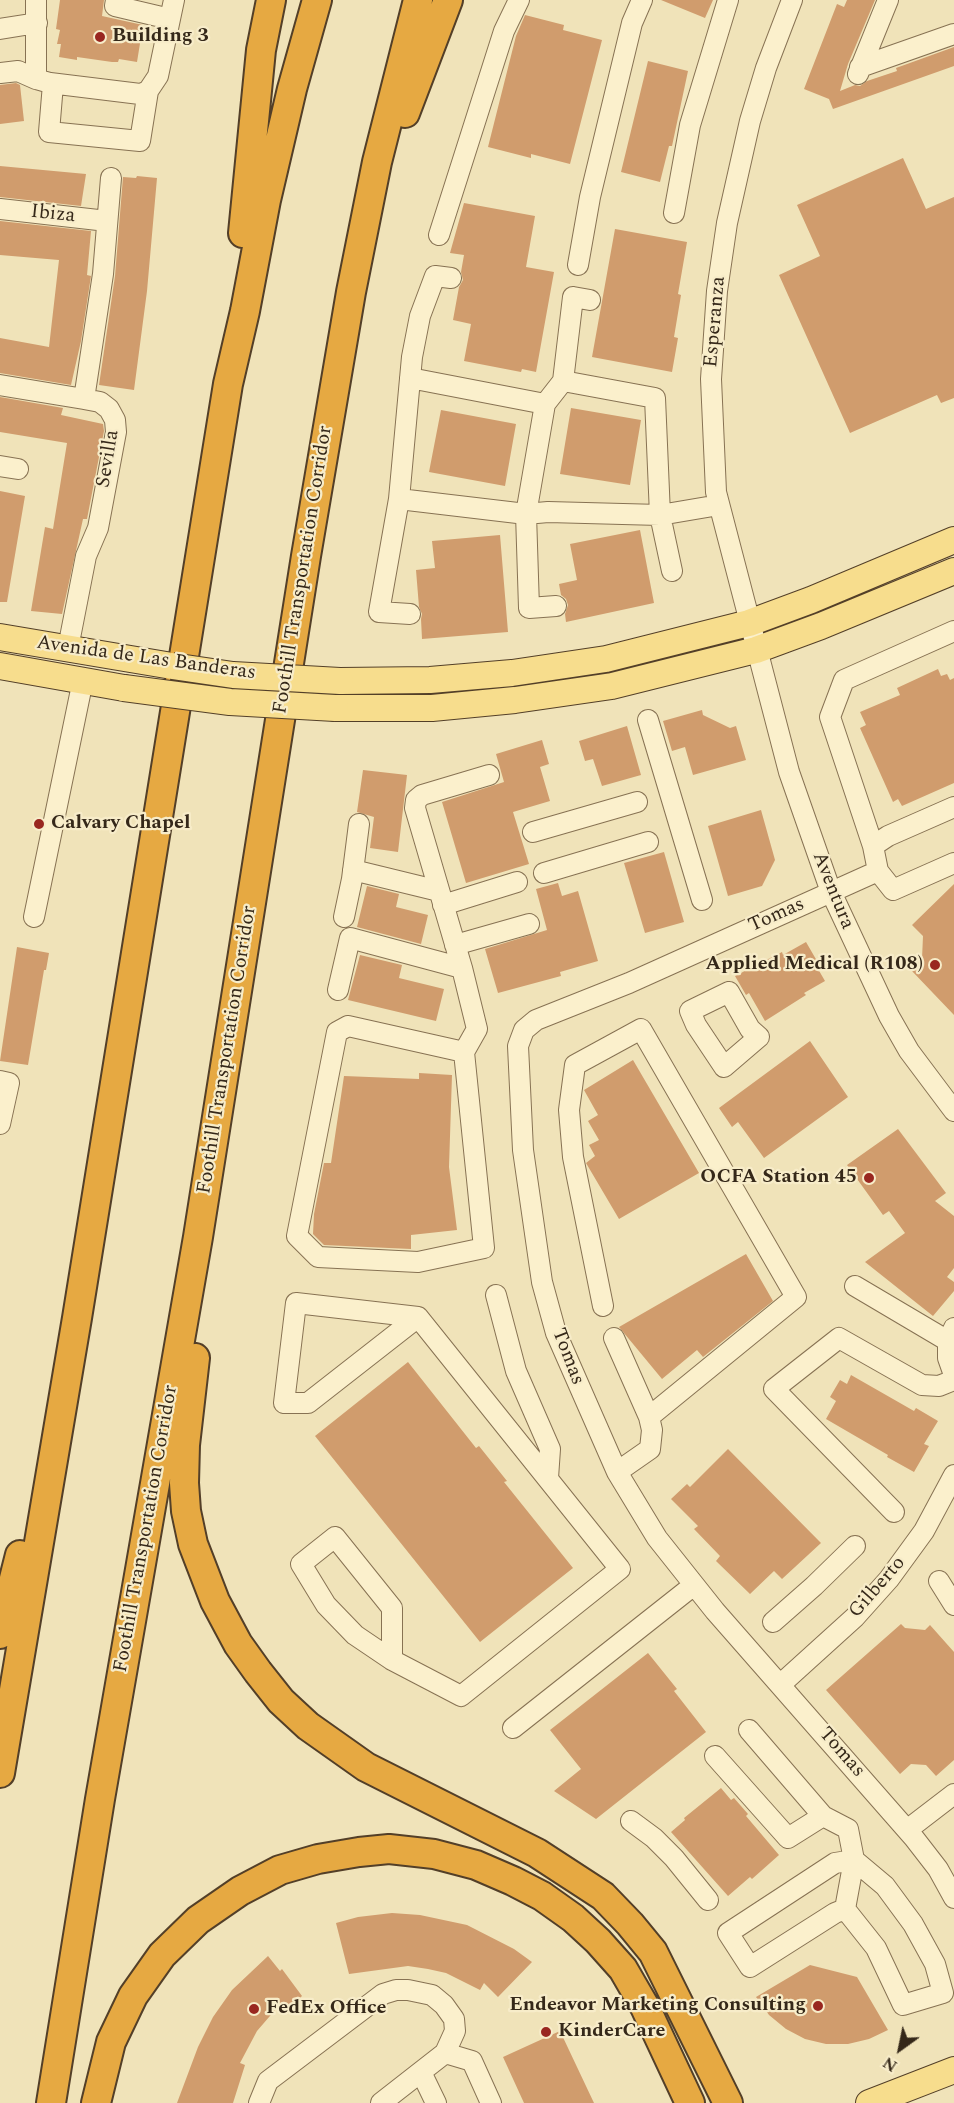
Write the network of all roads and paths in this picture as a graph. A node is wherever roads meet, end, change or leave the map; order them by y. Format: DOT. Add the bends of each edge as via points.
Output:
graph roads {
  1 [pos="36,0"];
  2 [pos="116,0"];
  3 [pos="271,0"];
  4 [pos="317,0"];
  5 [pos="418,0"];
  6 [pos="448,0"];
  7 [pos="519,0"];
  8 [pos="642,0"];
  9 [pos="728,0"];
  10 [pos="792,0"];
  11 [pos="888,0"];
  12 [pos="172,10"];
  13 [pos="37,23"];
  14 [pos="0,29"];
  15 [pos="954,34"];
  16 [pos="0,73"];
  17 [pos="44,81"];
  18 [pos="148,91"];
  19 [pos="377,162"];
  20 [pos="111,178"];
  21 [pos="0,209"];
  22 [pos="674,213"];
  23 [pos="107,221"];
  24 [pos="439,235"];
  25 [pos="578,265"];
  26 [pos="451,278"];
  27 [pos="590,300"];
  28 [pos="410,378"];
  29 [pos="563,381"];
  30 [pos="228,384"];
  31 [pos="0,385"];
  32 [pos="84,399"];
  33 [pos="546,404"];
  34 [pos="399,499"];
  35 [pos="719,505"];
  36 [pos="526,514"];
  37 [pos="660,515"];
  38 [pos="954,540"];
  39 [pos="672,571"];
  40 [pos="954,571"];
  41 [pos="556,606"];
  42 [pos="410,614"];
  43 [pos="749,623"];
  44 [pos="954,631"];
  45 [pos="0,637"];
  46 [pos="79,650"];
  47 [pos="756,650"];
  48 [pos="0,666"];
  49 [pos="82,680"];
  50 [pos="648,720"];
  51 [pos="489,775"];
  52 [pos="637,802"];
  53 [pos="954,807"];
  54 [pos="359,824"];
  55 [pos="533,832"];
  56 [pos="648,842"];
  57 [pos="873,846"];
  58 [pos="954,863"];
  59 [pos="353,870"];
  60 [pos="878,871"];
  61 [pos="544,873"];
  62 [pos="517,882"];
  63 [pos="831,892"];
  64 [pos="441,898"];
  65 [pos="702,900"];
  66 [pos="34,916"];
  67 [pos="344,917"];
  68 [pos="529,924"];
  69 [pos="455,945"];
  70 [pos="462,968"];
  71 [pos="338,990"];
  72 [pos="464,1052"];
  73 [pos="0,1081"];
  74 [pos="954,1111"];
  75 [pos="0,1124"];
  76 [pos="198,1237"];
  77 [pos="855,1286"];
  78 [pos="496,1296"];
  79 [pos="603,1306"];
  80 [pos="418,1317"];
  81 [pos="78,1318"];
  82 [pos="951,1334"];
  83 [pos="614,1338"];
  84 [pos="954,1375"];
  85 [pos="954,1380"];
  86 [pos="649,1417"];
  87 [pos="616,1472"];
  88 [pos="954,1475"];
  89 [pos="548,1478"];
  90 [pos="894,1512"];
  91 [pos="855,1546"];
  92 [pos="939,1581"];
  93 [pos="694,1585"];
  94 [pos="954,1605"];
  95 [pos="773,1622"];
  96 [pos="0,1634"];
  97 [pos="392,1660"];
  98 [pos="781,1684"];
  99 [pos="513,1728"];
  100 [pos="749,1730"];
  101 [pos="715,1756"];
  102 [pos="0,1773"];
  103 [pos="954,1794"];
  104 [pos="824,1816"];
  105 [pos="631,1821"];
  106 [pos="907,1830"];
  107 [pos="854,1860"];
  108 [pos="954,1898"];
  109 [pos="708,1899"];
  110 [pos="845,1909"];
  111 [pos="445,2053"];
  112 [pos="954,2070"];
  113 [pos="421,2072"];
  114 [pos="51,2103"];
  115 [pos="96,2103"];
  116 [pos="259,2103"];
  117 [pos="381,2103"];
  118 [pos="436,2103"];
  119 [pos="491,2103"];
  120 [pos="690,2103"];
  121 [pos="728,2103"];
  122 [pos="869,2103"];
  1 -- 13 [label="street"];
  2 -- 12 [label="street" via="116,6"];
  3 -- 30 [label="highway" via="261,50"];
  4 -- 30 [label="highway" via="266,200"];
  5 -- 19 [label="highway, Foothill Transportation Corridor"];
  6 -- 19 [label="highway" via="406,111"];
  7 -- 24 [label="street" via="504,31"];
  8 -- 25 [label="street" via="632,23 590,197"];
  9 -- 22 [label="street" via="690,125"];
  10 -- 35 [label="street, Esperanza" via="750,121 717,291 711,379"];
  11 -- 15 [label="street" via="858,73"];
  12 -- 18 [label="street" via="158,76"];
  13 -- 14 [label="street"];
  13 -- 17 [label="street"];
  16 -- 17 [label="street" via="18,71"];
  17 -- 18 [label="street" via="140,94"];
  17 -- 18 [label="street" via="49,132 140,141"];
  19 -- 76 [label="highway, Foothill Transportation Corridor" via="326,435"];
  20 -- 23 [label="street"];
  21 -- 23 [label="street, Ibiza"];
  23 -- 32 [label="street"];
  26 -- 28 [label="street" via="435,276 420,316"];
  27 -- 29 [label="street" via="573,297"];
  28 -- 33 [label="street"];
  28 -- 34 [label="street"];
  29 -- 33 [label="street"];
  29 -- 37 [label="street" via="655,398"];
  30 -- 81 [label="highway"];
  31 -- 32 [label="street"];
  32 -- 46 [label="street, Sevilla" via="100,402 109,409 116,432 98,528 86,556"];
  33 -- 36 [label="street"];
  34 -- 36 [label="street"];
  34 -- 42 [label="street" via="379,612"];
  35 -- 37 [label="street"];
  35 -- 43 [label="street, Esperanza"];
  36 -- 37 [label="street"];
  36 -- 41 [label="street" via="529,608"];
  37 -- 39 [label="street"];
  38 -- 43 [label="main road, Avenida de Las Banderas"];
  40 -- 47 [label="main road, Avenida de Las Banderas"];
  43 -- 46 [label="main road, Avenida de Las Banderas, bridge" via="606,659 430,680 340,681 232,675"];
  43 -- 47 [label="street, Esperanza"];
  44 -- 57 [label="street" via="844,680 830,717"];
  45 -- 46 [label="main road, Avenida de Las Banderas"];
  46 -- 49 [label="main road"];
  47 -- 49 [label="main road, Avenida de Las Banderas, bridge" via="612,686 432,708 230,702"];
  47 -- 63 [label="street, Aventura" via="789,772"];
  48 -- 49 [label="main road, Avenida de Las Banderas"];
  49 -- 66 [label="street"];
  50 -- 65 [label="street"];
  51 -- 64 [label="street" via="416,800"];
  52 -- 55 [label="street"];
  53 -- 57 [label="street"];
  54 -- 59 [label="street"];
  56 -- 61 [label="street"];
  57 -- 60 [label="street"];
  58 -- 60 [label="street" via="893,890"];
  59 -- 64 [label="street"];
  59 -- 67 [label="street"];
  60 -- 63 [label="street, Tomas"];
  62 -- 64 [label="street"];
  63 -- 74 [label="street, Aventura" via="889,1016 909,1051"];
  63 -- 87 [label="street, Tomas" via="536,1020 525,1030 519,1046 523,1150 542,1282 563,1352"];
  64 -- 69 [label="street"];
  68 -- 69 [label="street"];
  69 -- 70 [label="street"];
  70 -- 71 [label="street" via="350,938"];
  70 -- 72 [label="street" via="477,1029"];
  72 -- 72 [label="street" via="484,1248 418,1262 318,1257 297,1236 337,1032 348,1026"];
  73 -- 75 [label="street" via="9,1083"];
  76 -- 114 [label="highway, Foothill Transportation Corridor"];
  76 -- 121 [label="highway" via="203,1280 185,1445 186,1511 203,1573 238,1644 281,1701 330,1743 366,1767 537,1853 603,1896 653,1953"];
  77 -- 82 [label="street"];
  78 -- 89 [label="street" via="516,1371 550,1449"];
  79 -- 86 [label="street" via="573,1157 569,1110 575,1065 641,1029 796,1297"];
  80 -- 80 [label="street" via="308,1403 284,1402 296,1303"];
  80 -- 89 [label="street"];
  81 -- 96 [label="highway" via="65,1339 36,1491"];
  81 -- 102 [label="highway"];
  82 -- 84 [label="street" via="948,1358"];
  83 -- 86 [label="street"];
  85 -- 90 [label="street" via="939,1386 922,1385 839,1338 774,1389"];
  86 -- 87 [label="street" via="650,1449"];
  87 -- 93 [label="street, Tomas" via="657,1538"];
  88 -- 98 [label="street, Gilberto" via="924,1531 895,1571 855,1617"];
  89 -- 97 [label="street" via="620,1569 460,1696"];
  91 -- 95 [label="street"];
  92 -- 94 [label="street"];
  93 -- 98 [label="street, Tomas"];
  93 -- 99 [label="street"];
  97 -- 97 [label="street" via="392,1608 335,1537 301,1564 326,1605 355,1635"];
  98 -- 106 [label="street, Tomas"];
  100 -- 104 [label="street"];
  101 -- 104 [label="street" via="788,1838"];
  103 -- 106 [label="street"];
  104 -- 107 [label="street" via="848,1829"];
  105 -- 109 [label="street" via="675,1858"];
  106 -- 108 [label="street, Tomas" via="938,1869"];
  107 -- 110 [label="street"];
  107 -- 110 [label="street" via="835,1863 728,1933 750,1967"];
  107 -- 110 [label="street" via="885,1886 913,1924 935,1964 943,1993 903,2005 876,1948"];
  111 -- 113 [label="street"];
  111 -- 116 [label="street" via="455,2031 454,2019 444,2005 432,1995 396,1990 382,1994 268,2081"];
  111 -- 119 [label="street" via="472,2061"];
  112 -- 122 [label="main road"];
  113 -- 117 [label="street"];
  113 -- 118 [label="street"];
  115 -- 120 [label="highway" via="111,2042 133,1996 162,1955 198,1920 280,1870 318,1859 389,1849 434,1854 476,1865 542,1896 573,1918 623,1969"];
}
